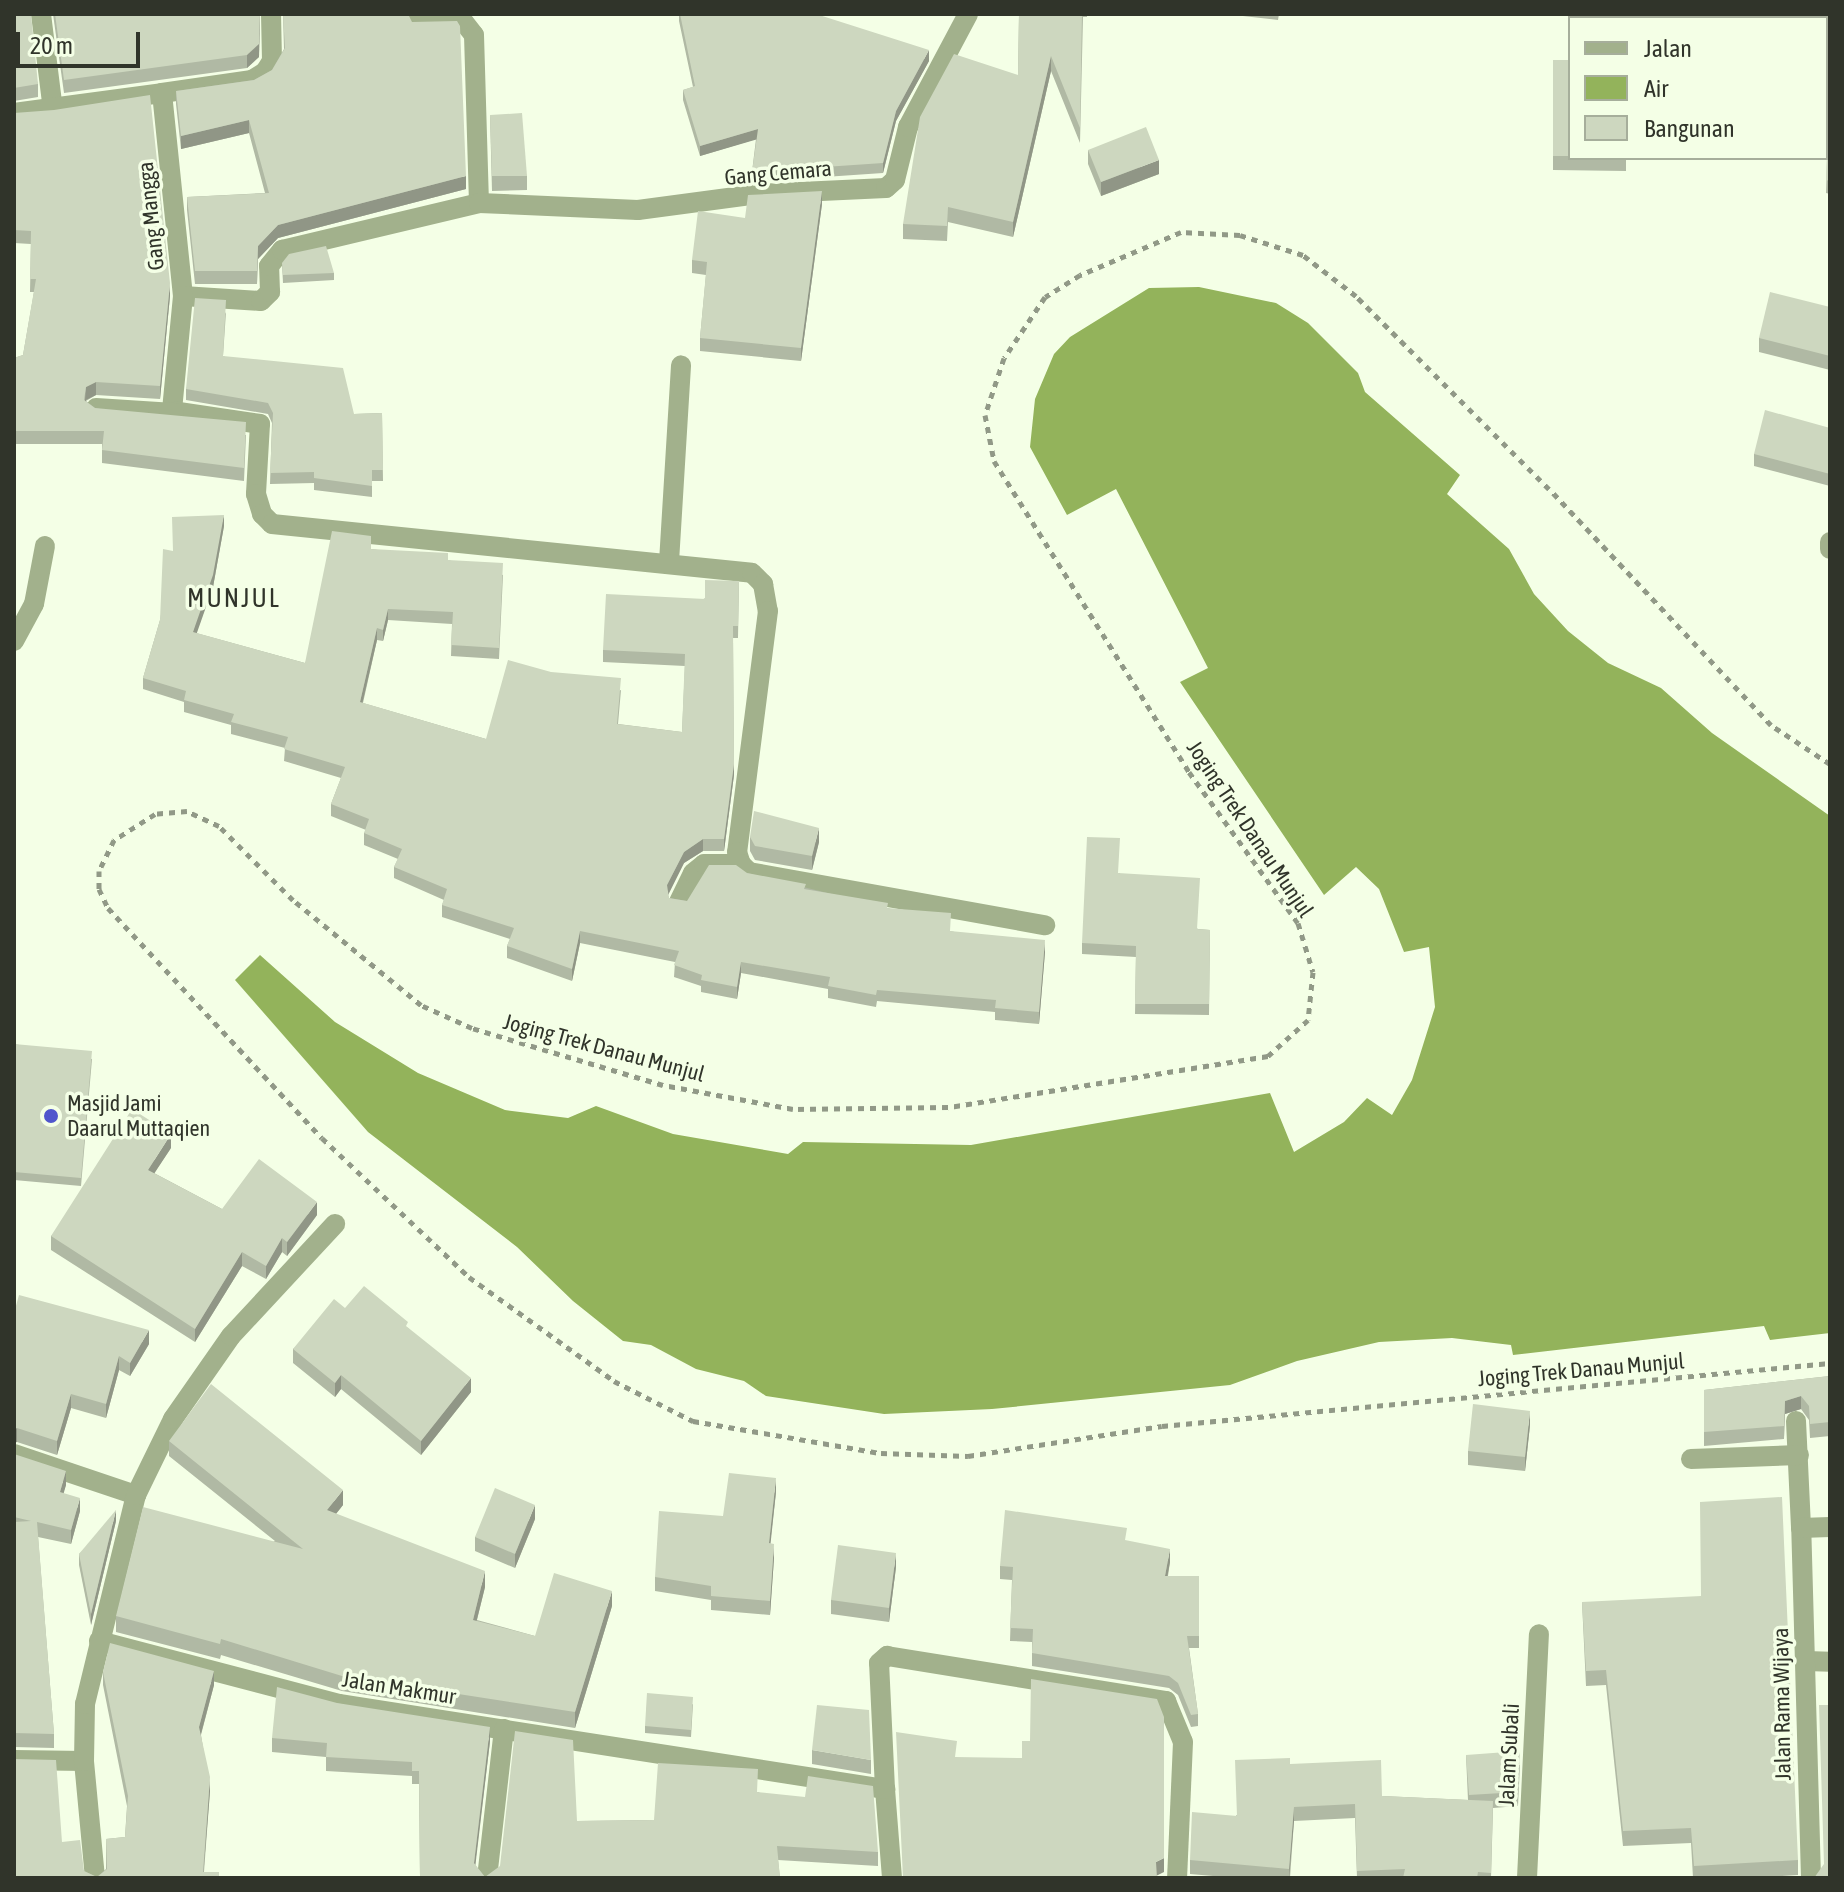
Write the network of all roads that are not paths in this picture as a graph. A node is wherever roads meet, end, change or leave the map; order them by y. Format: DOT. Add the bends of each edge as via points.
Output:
graph roads {
  1 [pos="41,14"];
  2 [pos="271,14"];
  3 [pos="413,14"];
  4 [pos="968,14"];
  5 [pos="162,93"];
  6 [pos="53,110"];
  7 [pos="14,113"];
  8 [pos="479,203"];
  9 [pos="183,296"];
  10 [pos="681,365"];
  11 [pos="96,408"];
  12 [pos="174,413"];
  13 [pos="1830,542"];
  14 [pos="45,546"];
  15 [pos="1830,549"];
  16 [pos="669,562"];
  17 [pos="14,641"];
  18 [pos="741,864"];
  19 [pos="679,902"];
  20 [pos="1045,925"];
  21 [pos="335,1224"];
  22 [pos="1796,1421"];
  23 [pos="14,1454"];
  24 [pos="1799,1455"];
  25 [pos="1691,1459"];
  26 [pos="136,1495"];
  27 [pos="1830,1527"];
  28 [pos="1801,1528"];
  29 [pos="1539,1634"];
  30 [pos="99,1641"];
  31 [pos="1806,1661"];
  32 [pos="1830,1662"];
  33 [pos="504,1729"];
  34 [pos="14,1760"];
  35 [pos="84,1761"];
  36 [pos="885,1789"];
  37 [pos="95,1878"];
  38 [pos="487,1878"];
  39 [pos="892,1878"];
  40 [pos="1177,1878"];
  41 [pos="1527,1878"];
  42 [pos="1811,1878"];
  1 -- 6 [label="street"];
  2 -- 5 [label="street" via="272,61 265,72 252,80"];
  3 -- 8 [label="street" via="418,23 463,21 474,35"];
  4 -- 8 [label="street, Gang Cemara" via="908,127 895,180 886,188 758,194 638,210"];
  5 -- 6 [label="street"];
  5 -- 9 [label="street, Gang Mangga"];
  6 -- 7 [label="street"];
  8 -- 9 [label="street, Gang Mangga" via="282,250 269,266 270,292 261,301"];
  9 -- 12 [label="street"];
  10 -- 16 [label="street"];
  11 -- 12 [label="street"];
  12 -- 16 [label="street" via="260,424 256,494 262,514 272,524"];
  13 -- 15 [label="street"];
  14 -- 17 [label="street" via="34,604"];
  16 -- 18 [label="street" via="752,573 768,595 737,852"];
  18 -- 19 [label="street" via="704,864"];
  18 -- 20 [label="street" via="749,872"];
  21 -- 26 [label="street" via="231,1336 173,1419"];
  22 -- 24 [label="street, Jalan Rama Wijaya"];
  23 -- 26 [label="street"];
  24 -- 25 [label="street"];
  24 -- 28 [label="street, Jalan Rama Wijaya"];
  26 -- 30 [label="street"];
  27 -- 28 [label="street"];
  28 -- 31 [label="street, Jalan Rama Wijaya"];
  29 -- 41 [label="street, Jalam Subali"];
  30 -- 33 [label="street, Jalan Makmur" via="339,1704"];
  30 -- 35 [label="street" via="85,1704"];
  31 -- 32 [label="street"];
  31 -- 42 [label="street, Jalan Rama Wijaya"];
  33 -- 36 [label="street, Jalan Makmur"];
  33 -- 38 [label="street"];
  34 -- 35 [label="street"];
  35 -- 37 [label="street"];
  36 -- 39 [label="street"];
  36 -- 40 [label="street" via="879,1663 887,1656 1166,1701 1183,1742"];
}
